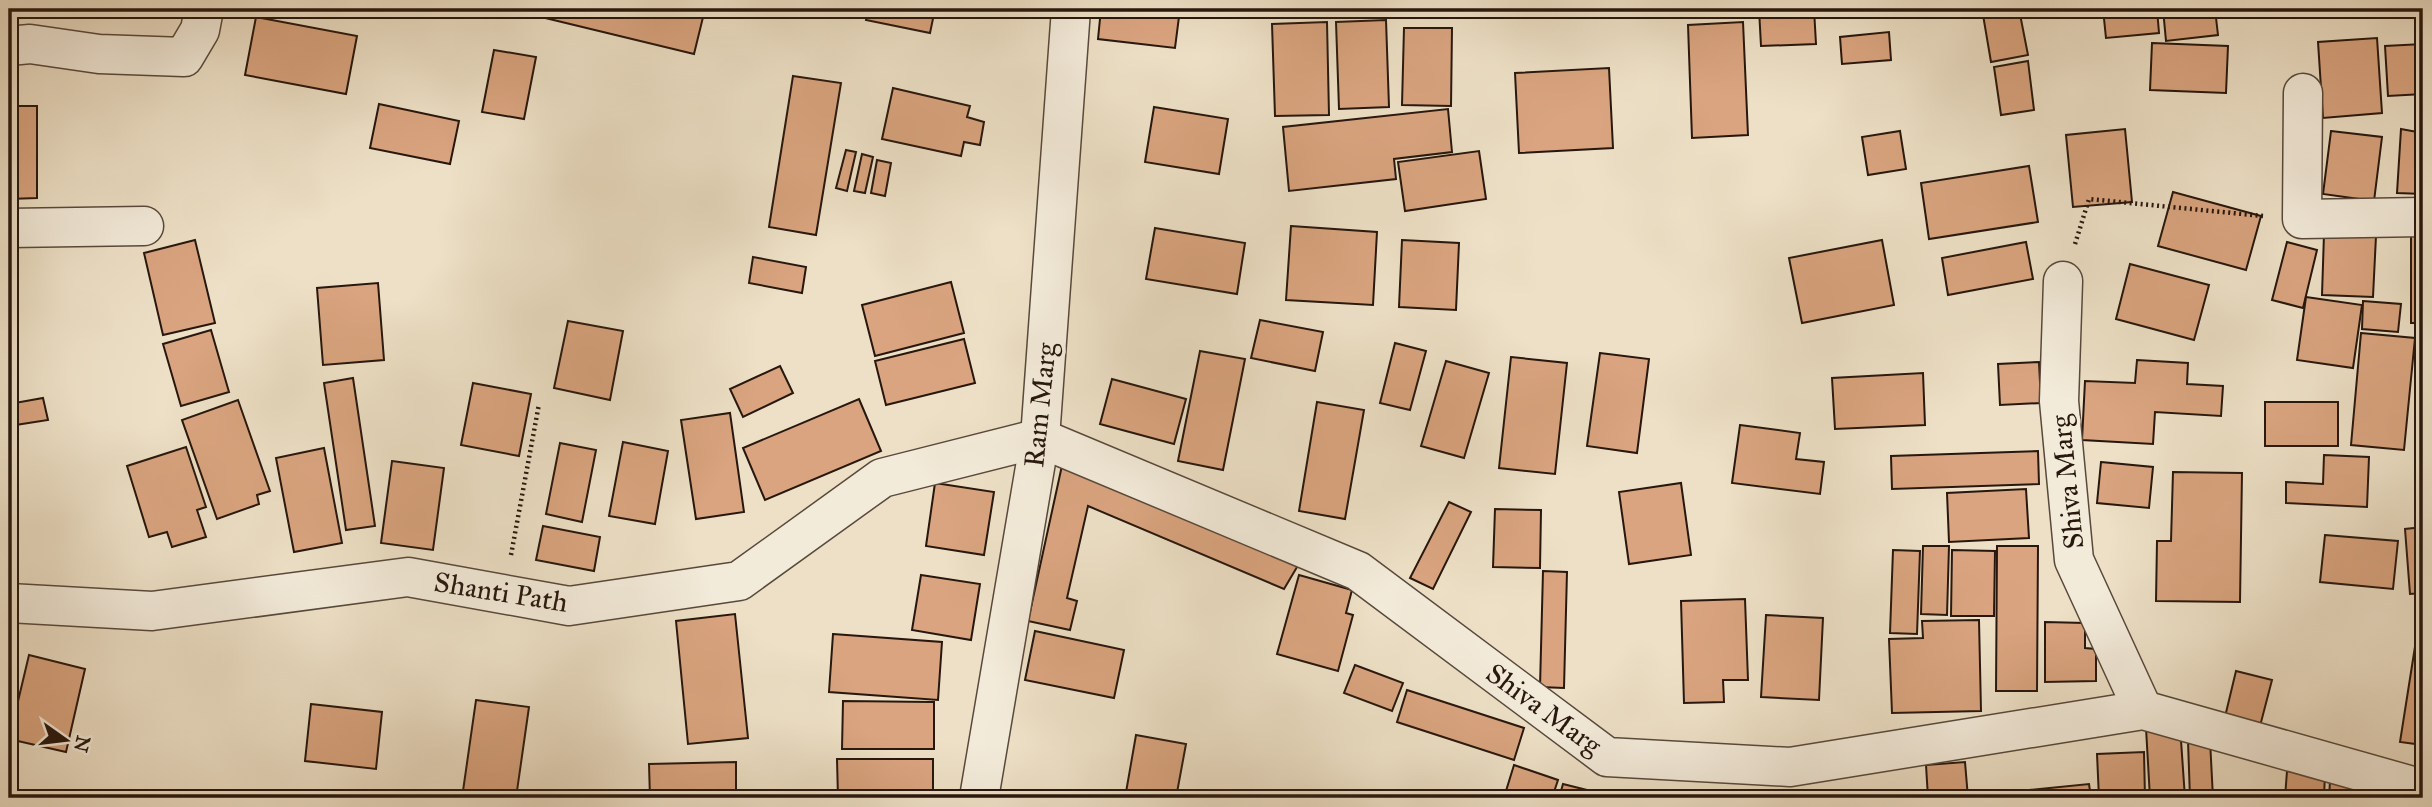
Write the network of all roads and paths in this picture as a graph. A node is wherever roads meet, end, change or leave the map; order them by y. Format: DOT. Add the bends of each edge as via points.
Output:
graph roads {
  1 [pos="204,9"];
  2 [pos="1071,9"];
  3 [pos="9,46"];
  4 [pos="2303,93"];
  5 [pos="2423,217"];
  6 [pos="2302,219"];
  7 [pos="144,226"];
  8 [pos="9,228"];
  9 [pos="2063,281"];
  10 [pos="539,404"];
  11 [pos="1040,438"];
  12 [pos="503,595"];
  13 [pos="9,603"];
  14 [pos="2143,710"];
  15 [pos="2423,789"];
  16 [pos="979,798"];
  1 -- 3 [label="street" via="200,30 184,57"];
  2 -- 11 [label="street, Ram Marg"];
  4 -- 6 [label="street"];
  5 -- 6 [label="street"];
  6 -- 9 [label="path" via="2089,199"];
  7 -- 8 [label="street"];
  9 -- 14 [label="street, Shiva Marg" via="2059,401 2074,560"];
  10 -- 12 [label="path"];
  11 -- 12 [label="street, Shanti Path" via="882,478 739,581 569,606"];
  11 -- 14 [label="street, Shiva Marg" via="1358,571 1607,757 1790,767"];
  11 -- 16 [label="street, Ram Marg"];
  12 -- 13 [label="street, Shanti Path" via="408,577 152,611"];
  14 -- 15 [label="street, Shiva Marg"];
}
